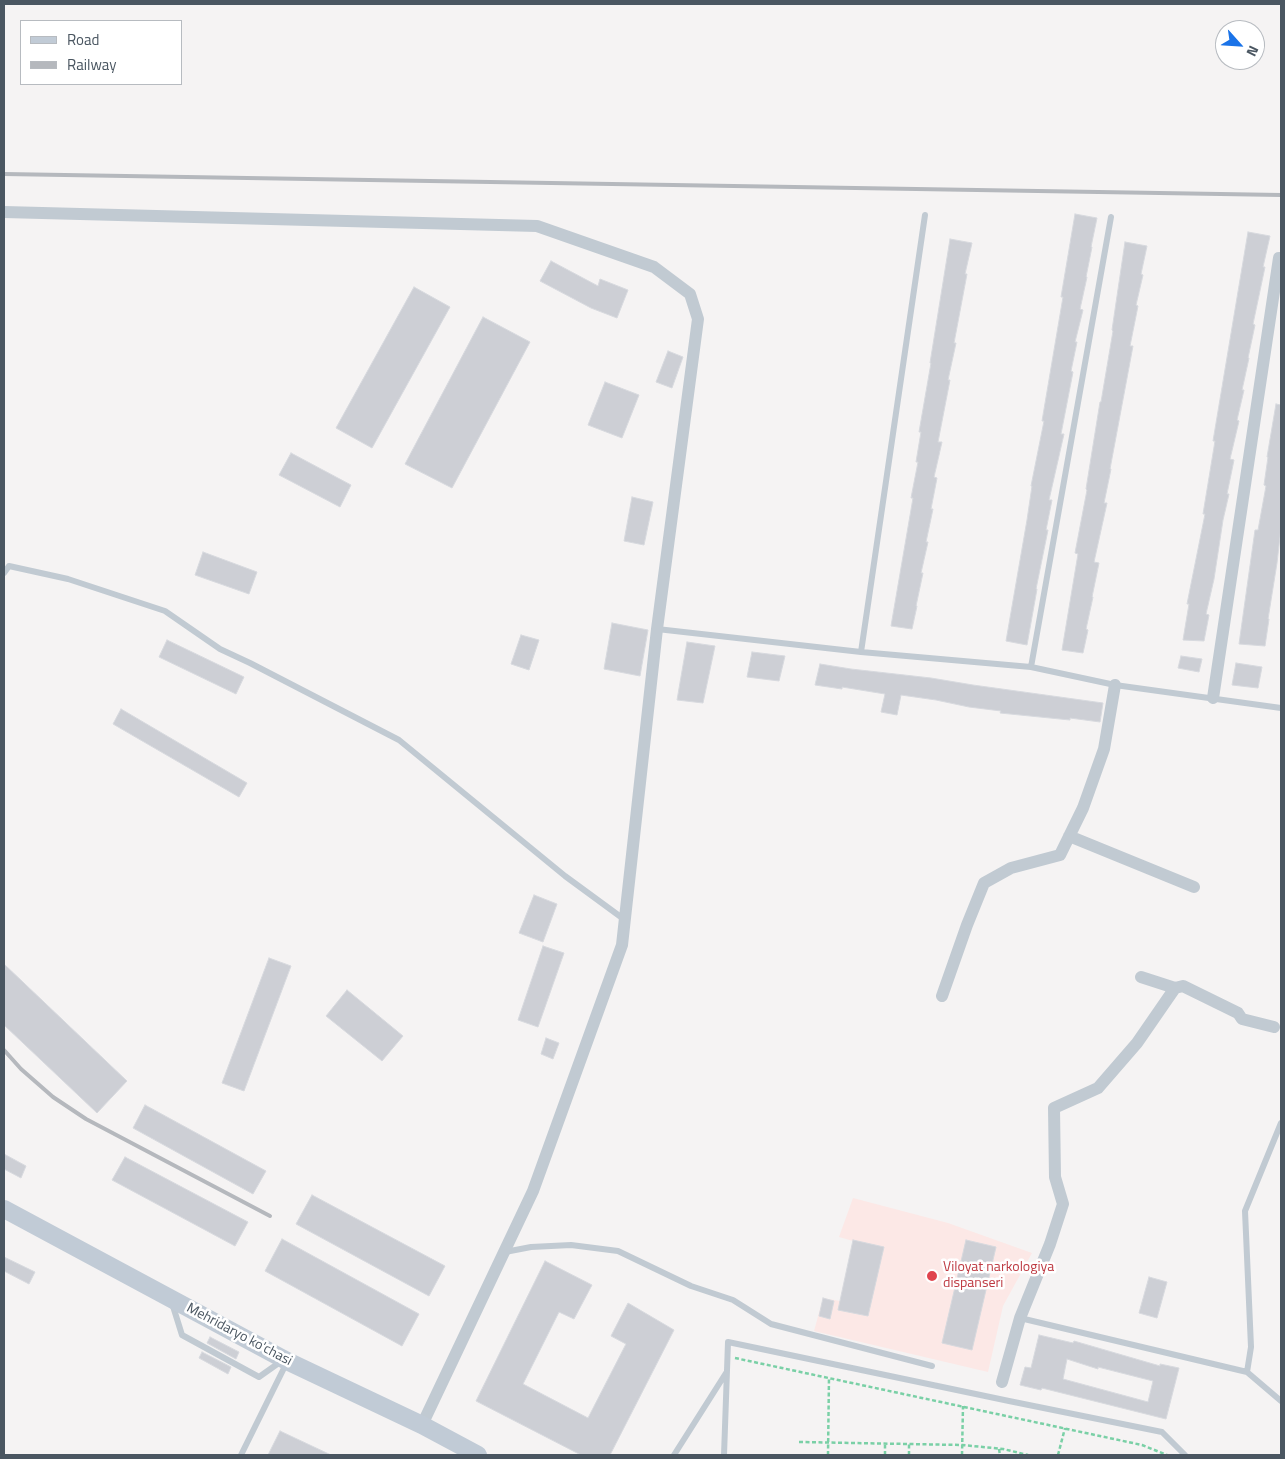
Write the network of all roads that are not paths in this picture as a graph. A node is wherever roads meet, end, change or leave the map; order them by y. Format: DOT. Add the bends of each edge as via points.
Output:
graph roads {
  1 [pos="4,212"];
  2 [pos="925,215"];
  3 [pos="1111,217"];
  4 [pos="1281,258"];
  5 [pos="4,573"];
  6 [pos="657,629"];
  7 [pos="861,652"];
  8 [pos="1031,667"];
  9 [pos="1115,685"];
  10 [pos="1213,698"];
  11 [pos="1281,708"];
  12 [pos="1069,836"];
  13 [pos="1194,887"];
  14 [pos="626,921"];
  15 [pos="1140,977"];
  16 [pos="1175,988"];
  17 [pos="942,996"];
  18 [pos="1274,1027"];
  19 [pos="1281,1123"];
  20 [pos="4,1209"];
  21 [pos="505,1252"];
  22 [pos="171,1298"];
  23 [pos="1020,1318"];
  24 [pos="286,1360"];
  25 [pos="932,1366"];
  26 [pos="727,1372"];
  27 [pos="1247,1372"];
  28 [pos="1002,1382"];
  29 [pos="1281,1401"];
  30 [pos="422,1425"];
  31 [pos="241,1455"];
  32 [pos="478,1455"];
  33 [pos="674,1455"];
  34 [pos="724,1455"];
  35 [pos="1185,1455"];
  1 -- 6 [label="street" via="537,226 654,267 690,294 698,319"];
  2 -- 7 [label="lane"];
  3 -- 8 [label="lane"];
  4 -- 10 [label="street"];
  5 -- 14 [label="lane" via="10,566 68,579 164,611 220,650 399,740 565,876"];
  6 -- 7 [label="lane"];
  6 -- 14 [label="street"];
  7 -- 8 [label="lane"];
  8 -- 9 [label="lane"];
  9 -- 10 [label="lane"];
  9 -- 12 [label="street" via="1104,749 1083,808"];
  10 -- 11 [label="lane"];
  12 -- 13 [label="street"];
  12 -- 17 [label="street" via="1060,854 1011,868 984,883"];
  14 -- 21 [label="street" via="622,945 537,1182"];
  15 -- 16 [label="street"];
  16 -- 18 [label="street" via="1183,986 1238,1012 1242,1020"];
  16 -- 23 [label="street" via="1137,1043 1098,1088 1054,1108 1055,1177 1063,1204"];
  19 -- 27 [label="lane" via="1245,1211 1251,1347"];
  20 -- 22 [label="main road, Мehridaryo ko'chasi"];
  21 -- 25 [label="lane" via="571,1245 618,1251 691,1286 733,1300 771,1324"];
  21 -- 30 [label="street"];
  22 -- 24 [label="main road, Мehridaryo ko'chasi"];
  22 -- 24 [label="lane" via="182,1335 219,1356 258,1377"];
  23 -- 27 [label="lane"];
  23 -- 28 [label="street"];
  24 -- 30 [label="main road, Мehridaryo ko'chasi"];
  24 -- 31 [label="lane"];
  26 -- 33 [label="lane"];
  26 -- 34 [label="lane"];
  26 -- 35 [label="lane" via="728,1342 1162,1432"];
  27 -- 29 [label="lane"];
  30 -- 32 [label="main road, Мehridaryo ko'chasi"];
}
